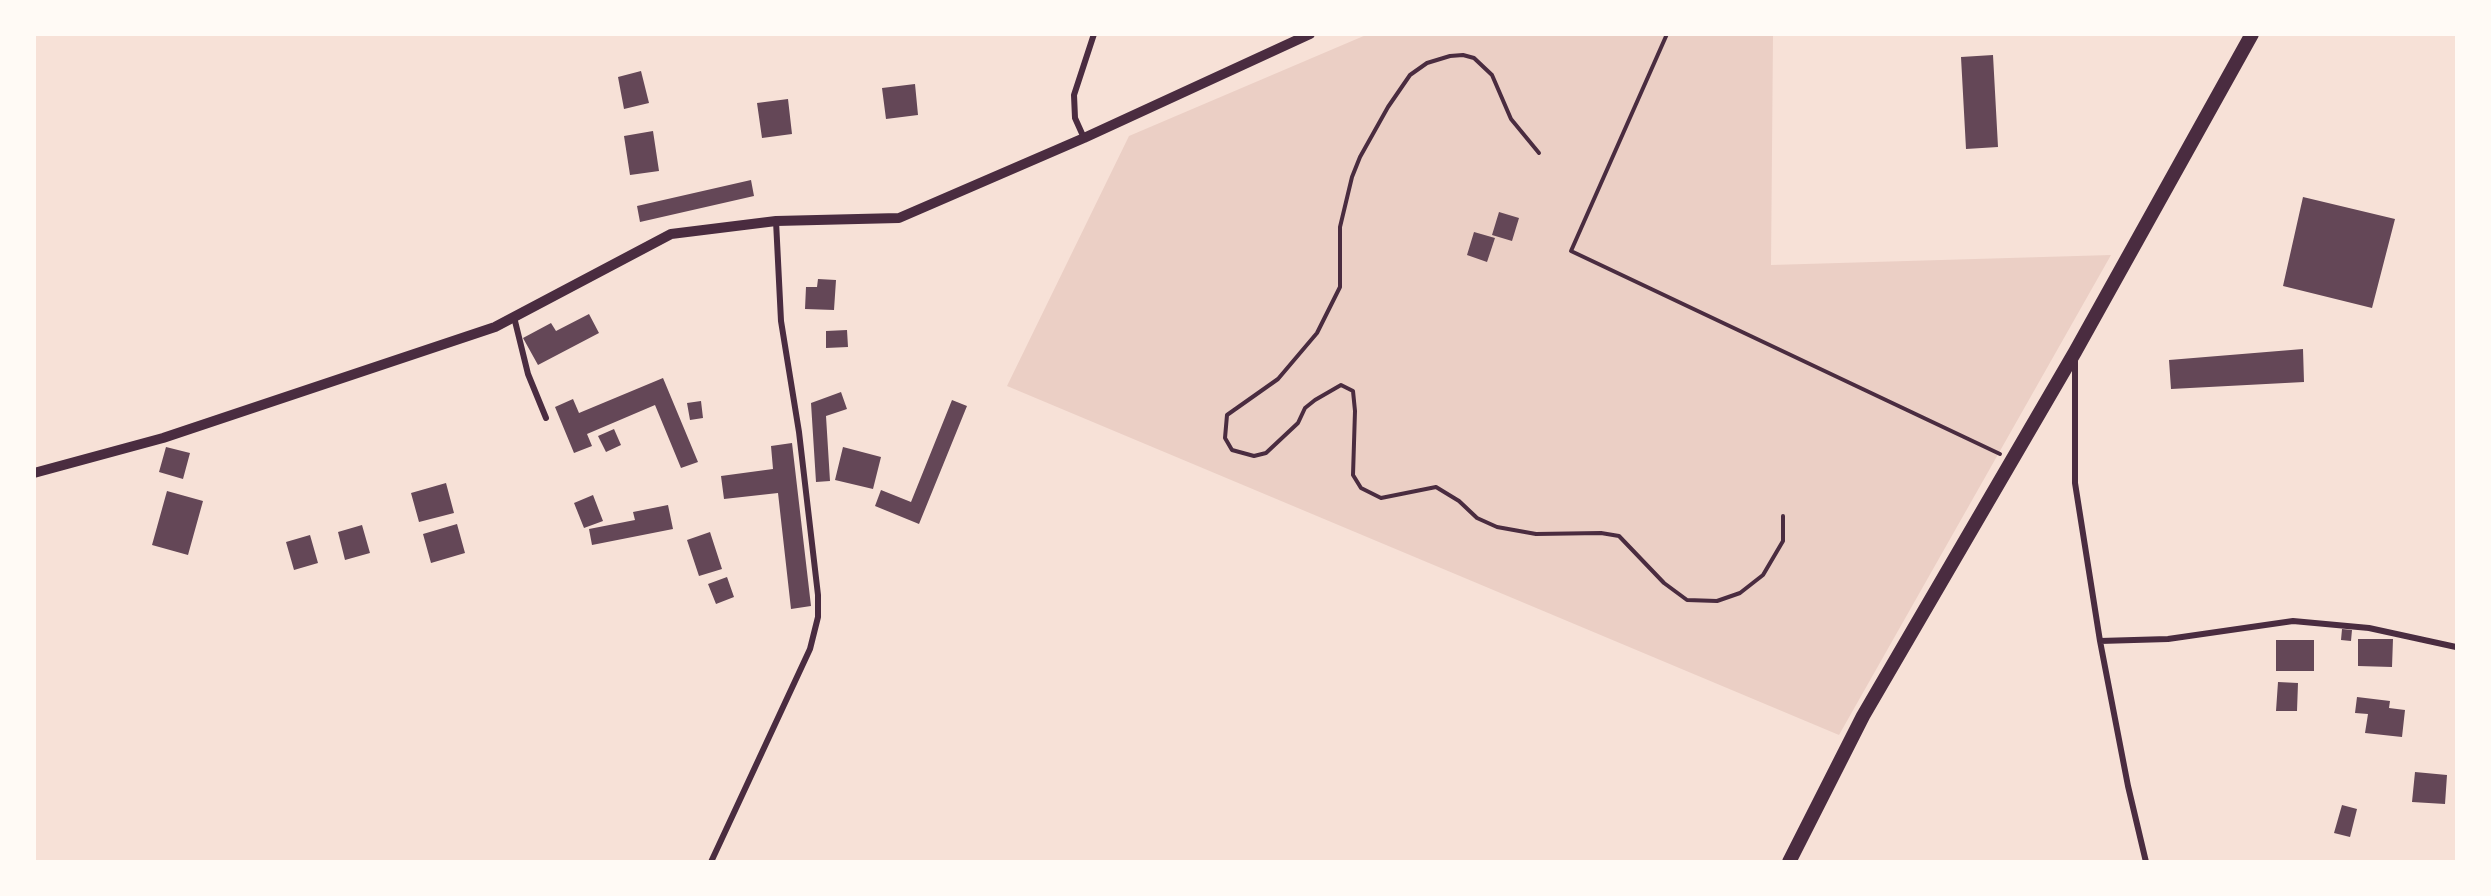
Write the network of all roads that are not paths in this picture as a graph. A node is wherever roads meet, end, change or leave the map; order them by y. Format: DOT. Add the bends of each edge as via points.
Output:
graph roads {
  1 [pos="1094,34"];
  2 [pos="1310,34"];
  3 [pos="2252,34"];
  4 [pos="1084,138"];
  5 [pos="776,221"];
  6 [pos="514,317"];
  7 [pos="2075,352"];
  8 [pos="546,418"];
  9 [pos="34,473"];
  10 [pos="2100,641"];
  11 [pos="2457,647"];
  12 [pos="711,861"];
  13 [pos="1789,861"];
  14 [pos="2146,861"];
  1 -- 4 [label="street" via="1074,95 1075,118"];
  2 -- 4 [label="street"];
  3 -- 7 [label="main road"];
  4 -- 5 [label="street" via="899,218"];
  5 -- 6 [label="street" via="670,234"];
  5 -- 12 [label="street" via="781,321 799,432 818,618 810,649"];
  6 -- 8 [label="street" via="528,374"];
  6 -- 9 [label="street" via="495,327 163,438"];
  7 -- 10 [label="street" via="2075,483"];
  7 -- 13 [label="main road" via="1869,706"];
  10 -- 11 [label="street" via="2168,639 2293,621 2369,628"];
  10 -- 14 [label="street"];
}
